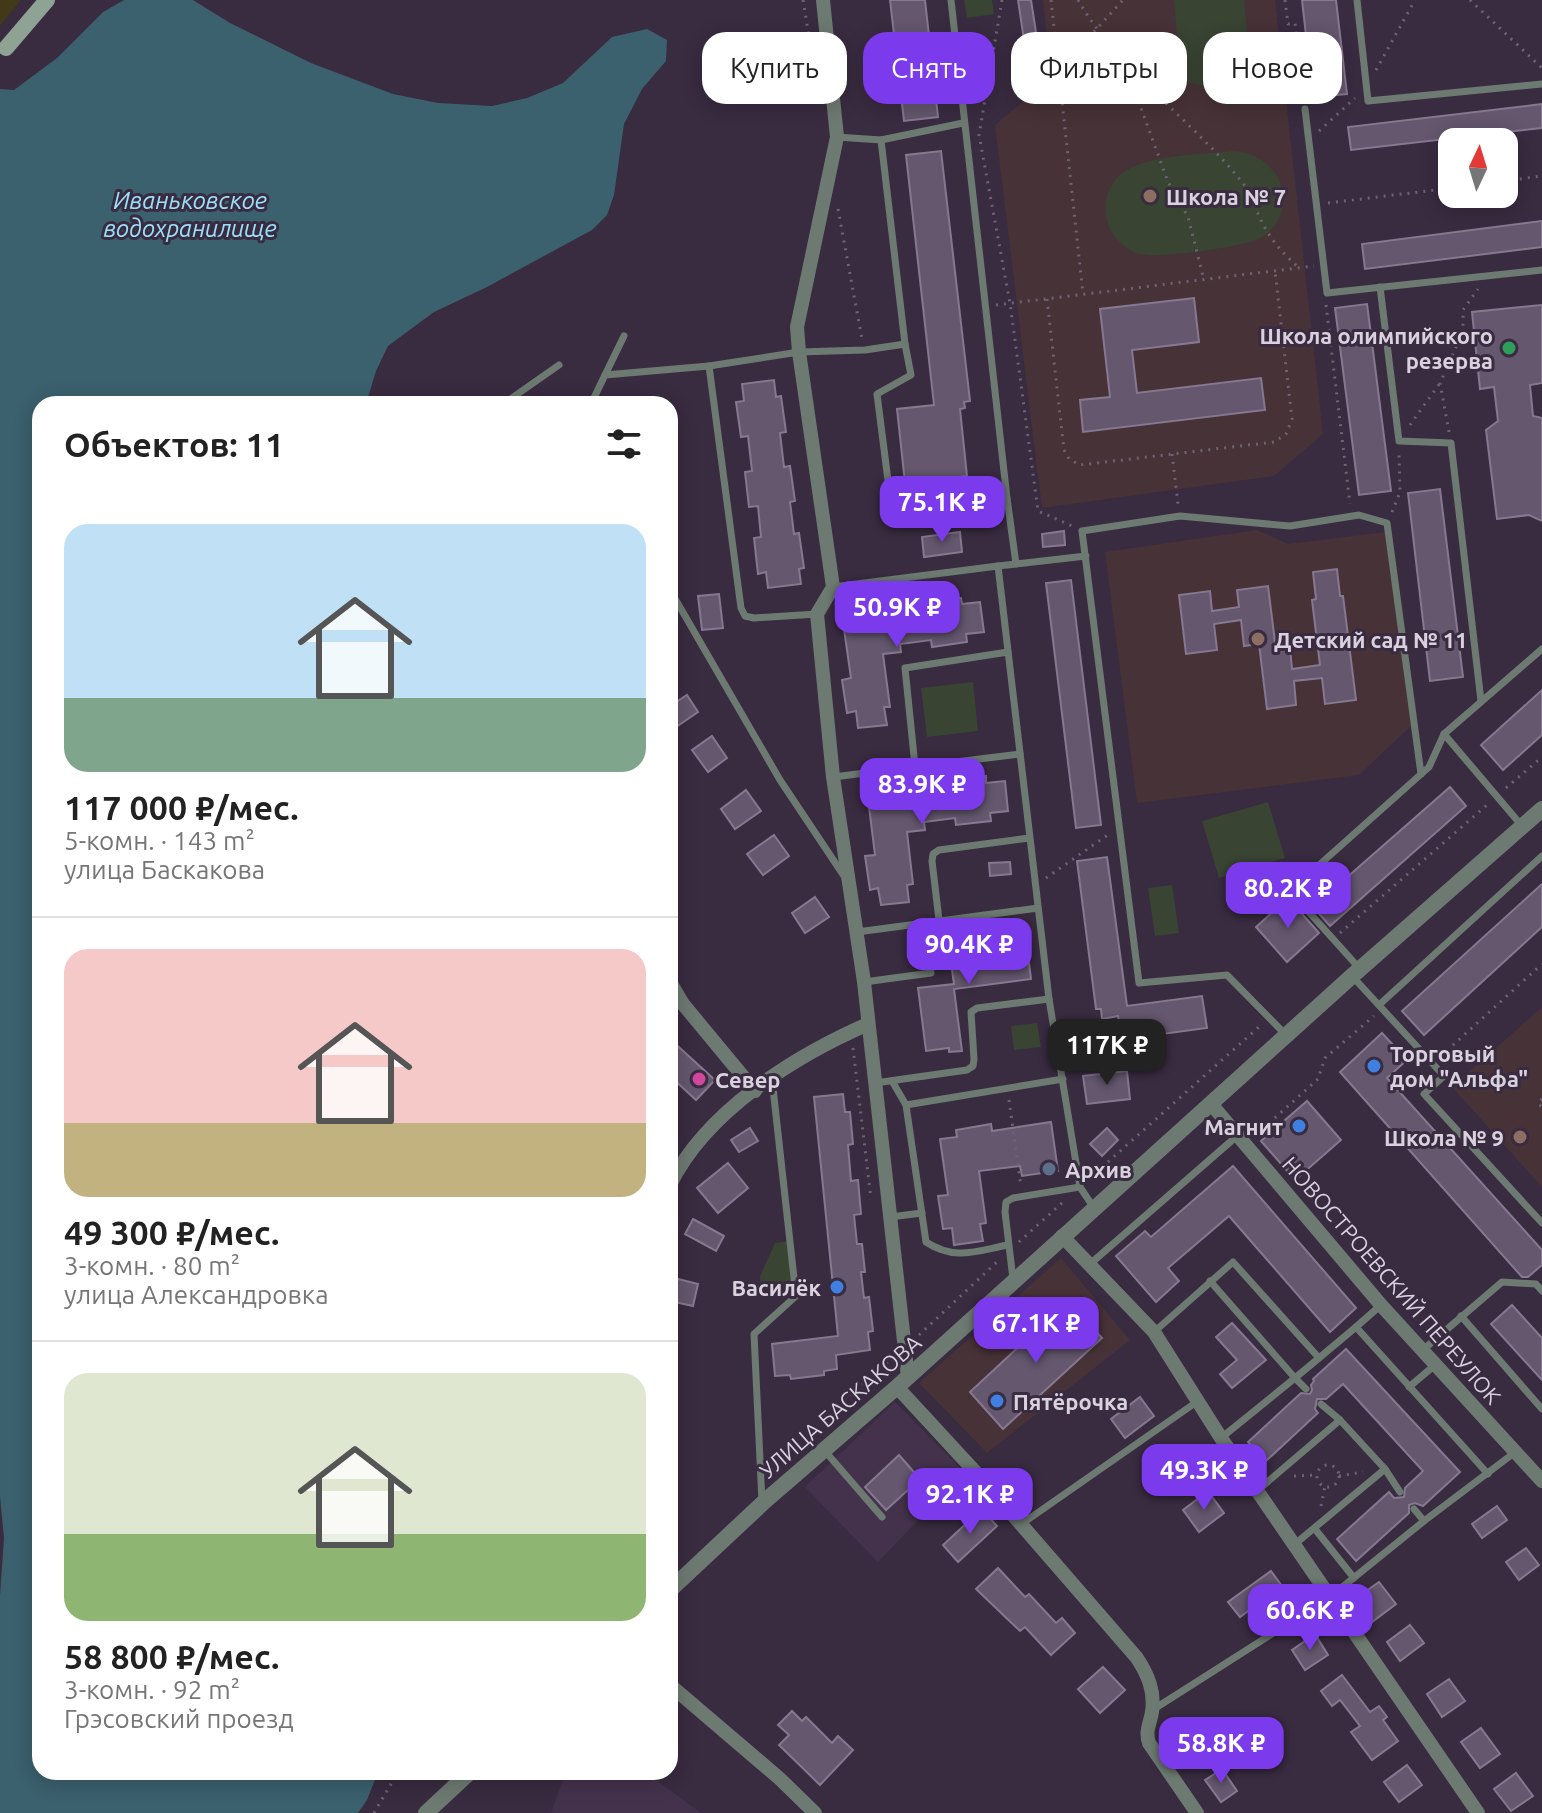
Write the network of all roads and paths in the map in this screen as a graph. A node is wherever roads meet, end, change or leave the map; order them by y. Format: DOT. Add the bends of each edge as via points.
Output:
graph roads {
  1 [pos="47,0"];
  2 [pos="823,0"];
  3 [pos="951,0"];
  4 [pos="1002,0"];
  5 [pos="1051,0"];
  6 [pos="1078,0"];
  7 [pos="1123,0"];
  8 [pos="1285,0"];
  9 [pos="1357,0"];
  10 [pos="1470,0"];
  11 [pos="1097,29"];
  12 [pos="1054,32"];
  13 [pos="1094,32"];
  14 [pos="1100,32"];
  15 [pos="6,48"];
  16 [pos="1542,68"];
  17 [pos="1542,84"];
  18 [pos="1062,104"];
  19 [pos="1140,104"];
  20 [pos="1166,104"];
  21 [pos="1305,109"];
  22 [pos="963,123"];
  23 [pos="837,137"];
  24 [pos="881,140"];
  25 [pos="1542,176"];
  26 [pos="1518,179"];
  27 [pos="1438,190"];
  28 [pos="837,202"];
  29 [pos="1317,205"];
  30 [pos="1324,265"];
  31 [pos="1299,268"];
  32 [pos="1542,270"];
  33 [pos="1275,271"];
  34 [pos="1487,276"];
  35 [pos="1204,280"];
  36 [pos="1380,287"];
  37 [pos="1327,293"];
  38 [pos="1083,295"];
  39 [pos="1047,299"];
  40 [pos="1010,303"];
  41 [pos="984,307"];
  42 [pos="624,336"];
  43 [pos="905,344"];
  44 [pos="865,350"];
  45 [pos="799,352"];
  46 [pos="559,365"];
  47 [pos="709,366"];
  48 [pos="605,375"];
  49 [pos="516,396"];
  50 [pos="595,396"];
  51 [pos="1451,443"];
  52 [pos="1172,454"];
  53 [pos="1007,498"];
  54 [pos="1180,516"];
  55 [pos="1352,517"];
  56 [pos="1082,531"];
  57 [pos="1086,556"];
  58 [pos="1016,564"];
  59 [pos="998,566"];
  60 [pos="833,587"];
  61 [pos="678,604"];
  62 [pos="817,614"];
  63 [pos="1542,649"];
  64 [pos="1008,652"];
  65 [pos="1481,701"];
  66 [pos="1444,734"];
  67 [pos="1020,754"];
  68 [pos="1542,757"];
  69 [pos="915,766"];
  70 [pos="1421,774"];
  71 [pos="833,777"];
  72 [pos="1497,796"];
  73 [pos="1542,809"];
  74 [pos="1522,826"];
  75 [pos="1118,827"];
  76 [pos="1029,838"];
  77 [pos="1542,856"];
  78 [pos="848,881"];
  79 [pos="1035,886"];
  80 [pos="1038,908"];
  81 [pos="939,920"];
  82 [pos="925,922"];
  83 [pos="855,932"];
  84 [pos="1333,939"];
  85 [pos="1542,964"];
  86 [pos="1356,972"];
  87 [pos="864,982"];
  88 [pos="678,996"];
  89 [pos="1049,999"];
  90 [pos="1379,1005"];
  91 [pos="868,1024"];
  92 [pos="851,1032"];
  93 [pos="1286,1035"];
  94 [pos="1433,1064"];
  95 [pos="772,1078"];
  96 [pos="1063,1079"];
  97 [pos="892,1081"];
  98 [pos="875,1083"];
  99 [pos="1008,1088"];
  100 [pos="755,1091"];
  101 [pos="1542,1099"];
  102 [pos="906,1105"];
  103 [pos="1212,1105"];
  104 [pos="1542,1107"];
  105 [pos="1241,1140"];
  106 [pos="678,1172"];
  107 [pos="1080,1187"];
  108 [pos="1023,1197"];
  109 [pos="872,1203"];
  110 [pos="1094,1208"];
  111 [pos="922,1213"];
  112 [pos="890,1217"];
  113 [pos="1542,1223"];
  114 [pos="1062,1236"];
  115 [pos="1008,1245"];
  116 [pos="1090,1264"];
  117 [pos="1013,1281"];
  118 [pos="1210,1281"];
  119 [pos="1542,1291"];
  120 [pos="1381,1305"];
  121 [pos="1461,1316"];
  122 [pos="1356,1327"];
  123 [pos="1154,1332"];
  124 [pos="1424,1349"];
  125 [pos="1319,1358"];
  126 [pos="1435,1365"];
  127 [pos="1295,1378"];
  128 [pos="903,1382"];
  129 [pos="1409,1387"];
  130 [pos="1306,1389"];
  131 [pos="1198,1401"];
  132 [pos="1321,1404"];
  133 [pos="1542,1409"];
  134 [pos="1340,1420"];
  135 [pos="1221,1438"];
  136 [pos="824,1450"];
  137 [pos="1514,1453"];
  138 [pos="1385,1469"];
  139 [pos="1488,1474"];
  140 [pos="1317,1475"];
  141 [pos="1540,1476"];
  142 [pos="1274,1477"];
  143 [pos="1258,1490"];
  144 [pos="1400,1492"];
  145 [pos="762,1504"];
  146 [pos="1414,1509"];
  147 [pos="882,1517"];
  148 [pos="1424,1521"];
  149 [pos="1020,1525"];
  150 [pos="1315,1529"];
  151 [pos="1295,1544"];
  152 [pos="1354,1578"];
  153 [pos="678,1583"];
  154 [pos="1330,1597"];
  155 [pos="678,1692"];
  156 [pos="1152,1710"];
  157 [pos="393,1780"];
  158 [pos="461,1780"];
  159 [pos="374,1813"];
  160 [pos="426,1813"];
  161 [pos="815,1813"];
  162 [pos="1197,1813"];
  163 [pos="1478,1813"];
  1 -- 15 [label="main road"];
  2 -- 23 [label="street"];
  3 -- 22 [label="lane"];
  4 -- 40 [label="path" via="979,135"];
  5 -- 12 [label="path"];
  6 -- 11 [label="path"];
  7 -- 11 [label="path"];
  8 -- 21 [label="path" via="1288,24 1295,23"];
  9 -- 17 [label="lane" via="1368,101"];
  10 -- 16 [label="path"];
  11 -- 13 [label="path"];
  11 -- 14 [label="path"];
  18 -- 38 [label="path"];
  19 -- 35 [label="path" via="1168,182 1188,217"];
  20 -- 31 [label="path" via="1244,186 1278,249"];
  21 -- 29 [label="lane"];
  22 -- 24 [label="lane"];
  22 -- 41 [label="lane"];
  23 -- 24 [label="lane"];
  23 -- 45 [label="street" via="797,327"];
  24 -- 43 [label="lane"];
  25 -- 26 [label="path"];
  27 -- 29 [label="path"];
  28 -- 44 [label="path"];
  29 -- 30 [label="lane"];
  30 -- 31 [label="path"];
  30 -- 37 [label="lane"];
  31 -- 33 [label="path"];
  32 -- 34 [label="lane"];
  33 -- 35 [label="path"];
  33 -- 52 [label="path" via="1292,419 1286,434 1274,442"];
  34 -- 36 [label="lane"];
  34 -- 51 [label="path" via="1463,310 1463,331 1440,383"];
  35 -- 38 [label="path"];
  36 -- 37 [label="lane"];
  36 -- 51 [label="lane" via="1399,441"];
  37 -- 55 [label="path" via="1325,314"];
  38 -- 39 [label="path"];
  39 -- 40 [label="path"];
  39 -- 52 [label="path" via="1069,459 1080,465"];
  40 -- 41 [label="path"];
  40 -- 56 [label="path" via="1038,511"];
  41 -- 53 [label="lane"];
  42 -- 48 [label="lane"];
  43 -- 44 [label="lane"];
  43 -- 53 [label="lane" via="911,375 877,394 892,512"];
  44 -- 45 [label="lane"];
  45 -- 47 [label="lane"];
  45 -- 60 [label="street"];
  46 -- 49 [label="lane"];
  47 -- 48 [label="lane"];
  47 -- 62 [label="lane" via="741,608 754,618"];
  48 -- 50 [label="lane"];
  51 -- 65 [label="lane"];
  52 -- 54 [label="path"];
  53 -- 58 [label="lane"];
  54 -- 55 [label="lane" via="1290,526"];
  54 -- 56 [label="lane"];
  55 -- 70 [label="lane" via="1387,523"];
  56 -- 57 [label="lane"];
  57 -- 58 [label="lane"];
  57 -- 75 [label="lane"];
  58 -- 59 [label="lane"];
  59 -- 60 [label="lane"];
  59 -- 64 [label="lane"];
  60 -- 62 [label="street"];
  61 -- 78 [label="lane" via="780,780"];
  62 -- 71 [label="street"];
  63 -- 65 [label="lane"];
  64 -- 67 [label="lane"];
  64 -- 69 [label="lane" via="905,668"];
  65 -- 66 [label="lane"];
  66 -- 70 [label="lane"];
  66 -- 72 [label="lane"];
  67 -- 69 [label="lane"];
  67 -- 76 [label="lane"];
  68 -- 72 [label="path"];
  69 -- 71 [label="lane"];
  70 -- 84 [label="lane" via="1290,891"];
  71 -- 78 [label="street"];
  72 -- 74 [label="lane"];
  72 -- 84 [label="path"];
  73 -- 74 [label="street, УЛИЦА БАСКАКОВА"];
  74 -- 86 [label="street, УЛИЦА БАСКАКОВА"];
  75 -- 79 [label="path"];
  75 -- 93 [label="lane" via="1139,983 1227,975"];
  76 -- 79 [label="lane"];
  76 -- 81 [label="lane" via="933,854"];
  77 -- 90 [label="lane"];
  78 -- 83 [label="street"];
  79 -- 80 [label="lane"];
  80 -- 81 [label="lane"];
  80 -- 89 [label="lane"];
  81 -- 82 [label="lane"];
  82 -- 83 [label="lane"];
  82 -- 87 [label="lane" via="931,973"];
  83 -- 87 [label="street"];
  84 -- 86 [label="lane"];
  85 -- 94 [label="path"];
  86 -- 90 [label="lane"];
  86 -- 93 [label="street, УЛИЦА БАСКАКОВА"];
  87 -- 91 [label="street"];
  88 -- 100 [label="street"];
  89 -- 96 [label="lane"];
  89 -- 97 [label="lane" via="977,1008 971,1012 973,1066"];
  90 -- 94 [label="lane"];
  90 -- 105 [label="path" via="1325,1058 1318,1079"];
  91 -- 92 [label="street"];
  91 -- 98 [label="street"];
  92 -- 95 [label="street"];
  92 -- 109 [label="path"];
  93 -- 103 [label="street, УЛИЦА БАСКАКОВА"];
  94 -- 113 [label="lane" via="1444,1076 1424,1094"];
  95 -- 100 [label="street"];
  95 -- 145 [label="lane" via="796,1296 754,1334"];
  96 -- 99 [label="lane"];
  96 -- 107 [label="lane"];
  97 -- 98 [label="lane"];
  97 -- 102 [label="lane"];
  98 -- 112 [label="street"];
  99 -- 102 [label="lane"];
  99 -- 108 [label="path"];
  100 -- 106 [label="street" via="694,1146"];
  101 -- 104 [label="path"];
  102 -- 111 [label="lane"];
  103 -- 105 [label="street, НОВОСТРОЕВСКИЙ ПЕРЕУЛОК"];
  103 -- 110 [label="street, УЛИЦА БАСКАКОВА"];
  105 -- 116 [label="lane"];
  105 -- 120 [label="street, НОВОСТРОЕВСКИЙ ПЕРЕУЛОК"];
  107 -- 108 [label="lane"];
  107 -- 110 [label="lane"];
  108 -- 115 [label="lane" via="1006,1202"];
  110 -- 114 [label="street, УЛИЦА БАСКАКОВА"];
  111 -- 112 [label="lane"];
  111 -- 115 [label="lane" via="926,1242 941,1252"];
  112 -- 128 [label="street"];
  114 -- 116 [label="street"];
  114 -- 117 [label="street, УЛИЦА БАСКАКОВА"];
  115 -- 117 [label="lane"];
  116 -- 123 [label="street"];
  117 -- 128 [label="street, УЛИЦА БАСКАКОВА"];
  118 -- 123 [label="lane"];
  118 -- 125 [label="lane" via="1233,1262"];
  118 -- 127 [label="lane"];
  119 -- 121 [label="lane" via="1536,1284 1502,1282"];
  120 -- 122 [label="lane"];
  120 -- 124 [label="street, НОВОСТРОЕВСКИЙ ПЕРЕУЛОК"];
  121 -- 124 [label="lane"];
  121 -- 133 [label="lane"];
  122 -- 125 [label="lane"];
  122 -- 129 [label="lane"];
  123 -- 131 [label="street"];
  124 -- 126 [label="street, НОВОСТРОЕВСКИЙ ПЕРЕУЛОК"];
  125 -- 127 [label="lane"];
  126 -- 129 [label="lane"];
  126 -- 137 [label="street, НОВОСТРОЕВСКИЙ ПЕРЕУЛОК"];
  127 -- 130 [label="lane"];
  127 -- 135 [label="lane"];
  128 -- 136 [label="street, УЛИЦА БАСКАКОВА"];
  128 -- 149 [label="street"];
  129 -- 139 [label="lane"];
  131 -- 135 [label="street"];
  131 -- 149 [label="lane"];
  132 -- 134 [label="lane"];
  134 -- 138 [label="lane"];
  134 -- 142 [label="lane"];
  135 -- 143 [label="street"];
  136 -- 145 [label="street, УЛИЦА БАСКАКОВА"];
  136 -- 147 [label="lane"];
  137 -- 139 [label="lane"];
  137 -- 141 [label="street, НОВОСТРОЕВСКИЙ ПЕРЕУЛОК"];
  138 -- 144 [label="lane"];
  138 -- 150 [label="lane"];
  139 -- 148 [label="lane"];
  140 -- 140 [label="path" via="1321,1484 1330,1486 1339,1476 1331,1465"];
  140 -- 142 [label="path"];
  142 -- 143 [label="lane"];
  143 -- 151 [label="street"];
  145 -- 153 [label="street, УЛИЦА БАСКАКОВА"];
  146 -- 148 [label="lane"];
  148 -- 152 [label="lane"];
  149 -- 156 [label="street" via="1137,1658 1152,1685"];
  150 -- 151 [label="lane"];
  150 -- 152 [label="lane"];
  151 -- 154 [label="street"];
  152 -- 154 [label="lane"];
  154 -- 156 [label="lane"];
  154 -- 163 [label="street"];
  155 -- 161 [label="street"];
  156 -- 162 [label="street" via="1149,1743"];
  157 -- 159 [label="path"];
  158 -- 160 [label="street"];
}
